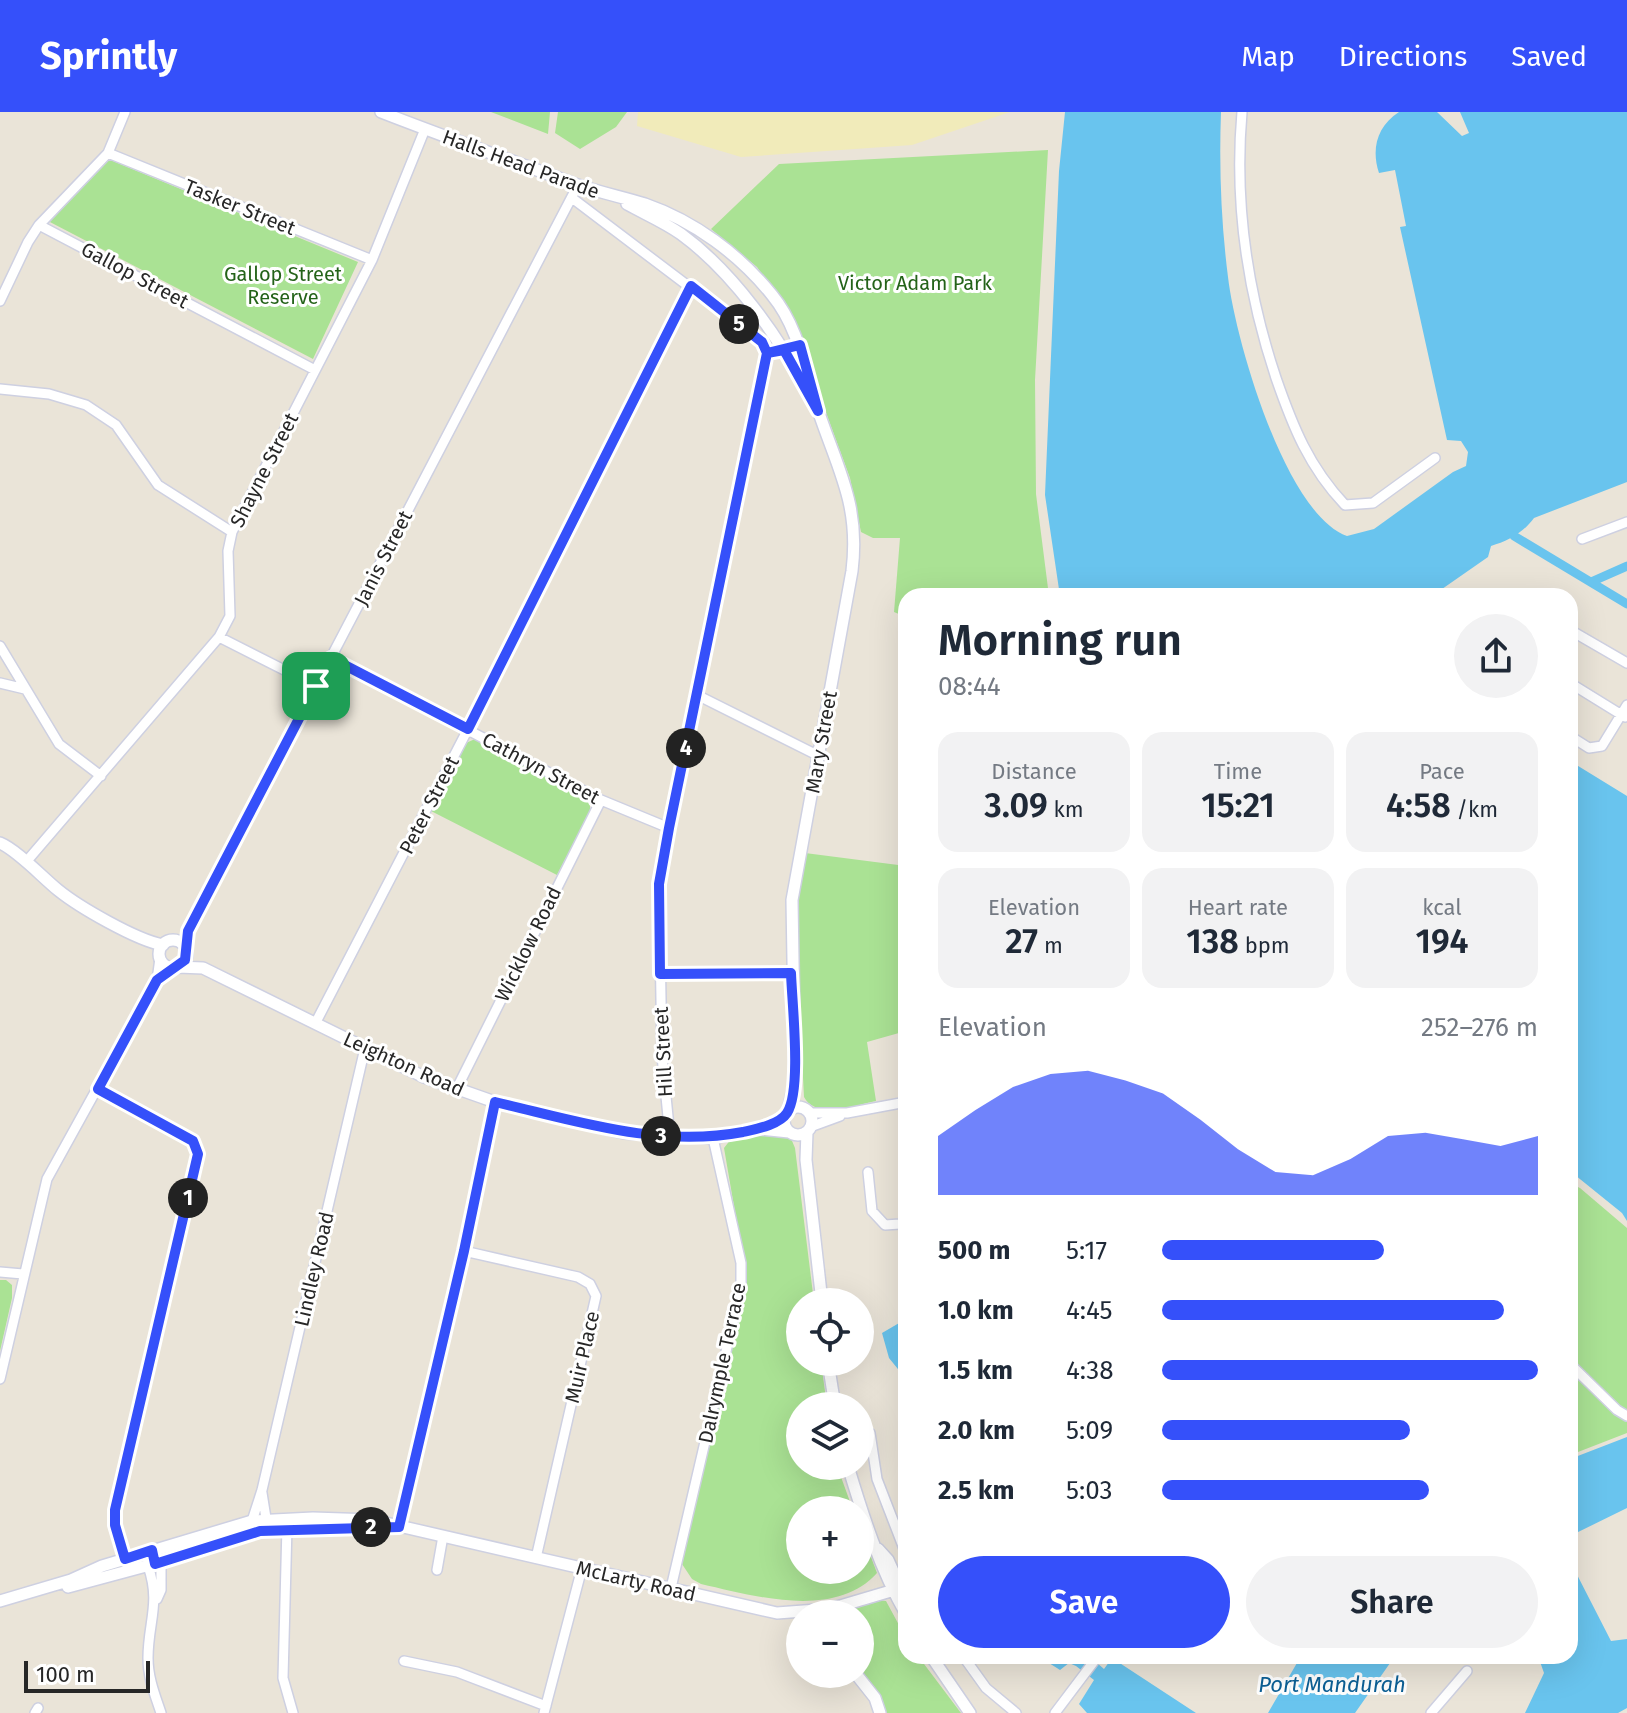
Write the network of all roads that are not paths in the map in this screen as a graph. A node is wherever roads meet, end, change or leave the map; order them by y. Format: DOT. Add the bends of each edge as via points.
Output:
graph roads {
  1 [pos="125,112"];
  2 [pos="381,112"];
  3 [pos="1242,112"];
  4 [pos="425,129"];
  5 [pos="108,153"];
  6 [pos="578,185"];
  7 [pos="572,198"];
  8 [pos="617,198"];
  9 [pos="39,225"];
  10 [pos="372,260"];
  11 [pos="691,286"];
  12 [pos="0,301"];
  13 [pos="800,345"];
  14 [pos="784,350"];
  15 [pos="767,353"];
  16 [pos="315,370"];
  17 [pos="0,389"];
  18 [pos="818,411"];
  19 [pos="1435,458"];
  20 [pos="1627,522"];
  21 [pos="232,532"];
  22 [pos="1582,539"];
  23 [pos="1578,635"];
  24 [pos="219,637"];
  25 [pos="0,646"];
  26 [pos="331,658"];
  27 [pos="1627,663"];
  28 [pos="0,683"];
  29 [pos="316,686"];
  30 [pos="1578,688"];
  31 [pos="25,689"];
  32 [pos="697,695"];
  33 [pos="1627,705"];
  34 [pos="1624,717"];
  35 [pos="468,729"];
  36 [pos="1578,741"];
  37 [pos="819,756"];
  38 [pos="101,776"];
  39 [pos="601,800"];
  40 [pos="669,828"];
  41 [pos="0,845"];
  42 [pos="26,862"];
  43 [pos="183,946"];
  44 [pos="159,950"];
  45 [pos="175,967"];
  46 [pos="203,968"];
  47 [pos="791,973"];
  48 [pos="660,974"];
  49 [pos="157,980"];
  50 [pos="316,1022"];
  51 [pos="365,1048"];
  52 [pos="795,1080"];
  53 [pos="98,1089"];
  54 [pos="456,1090"];
  55 [pos="495,1102"];
  56 [pos="898,1103"];
  57 [pos="808,1112"];
  58 [pos="847,1113"];
  59 [pos="786,1114"];
  60 [pos="759,1129"];
  61 [pos="809,1129"];
  62 [pos="791,1133"];
  63 [pos="670,1137"];
  64 [pos="713,1138"];
  65 [pos="806,1160"];
  66 [pos="868,1172"];
  67 [pos="898,1224"];
  68 [pos="464,1251"];
  69 [pos="0,1272"];
  70 [pos="23,1274"];
  71 [pos="820,1288"];
  72 [pos="1578,1372"];
  73 [pos="0,1379"];
  74 [pos="1627,1416"];
  75 [pos="874,1459"];
  76 [pos="853,1480"];
  77 [pos="259,1522"];
  78 [pos="287,1523"];
  79 [pos="399,1527"];
  80 [pos="898,1533"];
  81 [pos="443,1536"];
  82 [pos="152,1550"];
  83 [pos="536,1558"];
  84 [pos="125,1559"];
  85 [pos="155,1564"];
  86 [pos="582,1568"];
  87 [pos="437,1570"];
  88 [pos="129,1571"];
  89 [pos="891,1577"];
  90 [pos="671,1588"];
  91 [pos="898,1590"];
  92 [pos="898,1594"];
  93 [pos="866,1598"];
  94 [pos="861,1600"];
  95 [pos="0,1604"];
  96 [pos="786,1613"];
  97 [pos="404,1661"];
  98 [pos="936,1664"];
  99 [pos="969,1664"];
  100 [pos="1092,1664"];
  101 [pos="1467,1671"];
  102 [pos="867,1688"];
  103 [pos="545,1710"];
  104 [pos="161,1713"];
  105 [pos="293,1713"];
  106 [pos="880,1713"];
  107 [pos="970,1713"];
  108 [pos="1016,1713"];
  109 [pos="1055,1713"];
  110 [pos="1431,1713"];
  1 -- 5 [label="street"];
  2 -- 4 [label="street, Halls Head Parade"];
  3 -- 19 [label="street" via="1240,176 1250,284 1286,409 1310,463 1345,505 1373,503"];
  4 -- 6 [label="street, Halls Head Parade"];
  4 -- 10 [label="street, Shayne Street"];
  5 -- 9 [label="street"];
  5 -- 10 [label="street, Tasker Street"];
  6 -- 7 [label="street, Janis Street"];
  6 -- 8 [label="street, Halls Head Parade"];
  7 -- 11 [label="street"];
  7 -- 26 [label="street, Janis Street"];
  8 -- 13 [label="street, Halls Head Parade" via="676,219 737,258 774,297"];
  8 -- 14 [label="street, Halls Head Parade" via="671,227 702,252"];
  9 -- 12 [label="street"];
  9 -- 16 [label="street, Gallop Street"];
  10 -- 16 [label="street, Shayne Street"];
  11 -- 15 [label="street" via="762,342"];
  11 -- 35 [label="street, Peter Street"];
  13 -- 14 [label="street"];
  13 -- 18 [label="street, Mary Street"];
  14 -- 15 [label="street"];
  14 -- 18 [label="street, Mary Street"];
  15 -- 32 [label="street, Hill Street"];
  16 -- 21 [label="street, Shayne Street"];
  17 -- 21 [label="street" via="49,394 86,405 116,425 158,485"];
  18 -- 37 [label="street, Mary Street" via="847,487 854,542"];
  20 -- 22 [label="street"];
  21 -- 24 [label="street, Shayne Street" via="230,616"];
  23 -- 27 [label="street"];
  24 -- 29 [label="street"];
  24 -- 38 [label="street, Shayne Street"];
  25 -- 31 [label="street"];
  26 -- 29 [label="street, Janis Street"];
  26 -- 35 [label="street, Cathryn Street"];
  28 -- 31 [label="street"];
  29 -- 43 [label="street, Janis Street"];
  30 -- 34 [label="street"];
  31 -- 38 [label="street" via="59,744"];
  32 -- 37 [label="street"];
  32 -- 40 [label="street, Hill Street"];
  33 -- 34 [label="street"];
  34 -- 36 [label="street" via="1602,746 1589,748"];
  35 -- 39 [label="street, Cathryn Street"];
  35 -- 50 [label="street, Peter Street"];
  37 -- 47 [label="street, Mary Street" via="792,900"];
  38 -- 42 [label="street, Shayne Street"];
  39 -- 40 [label="street, Cathryn Street"];
  39 -- 54 [label="street, Wicklow Road"];
  40 -- 48 [label="street, Hill Street" via="659,884"];
  41 -- 42 [label="street"];
  42 -- 44 [label="street" via="60,891"];
  43 -- 44 [label="street"];
  43 -- 45 [label="street" via="185,960"];
  43 -- 46 [label="street, Leighton Road"];
  44 -- 45 [label="street" via="166,965"];
  44 -- 49 [label="street"];
  45 -- 46 [label="street, Leighton Road"];
  45 -- 49 [label="street"];
  46 -- 50 [label="street, Leighton Road"];
  47 -- 48 [label="street"];
  47 -- 52 [label="street, Mary Street"];
  48 -- 63 [label="street, Hill Street"];
  49 -- 53 [label="street"];
  50 -- 51 [label="street, Leighton Road"];
  51 -- 54 [label="street, Leighton Road"];
  51 -- 77 [label="street, Lindley Road" via="262,1490"];
  52 -- 57 [label="street, Mary Street"];
  52 -- 59 [label="street, Mary Street"];
  53 -- 70 [label="street" via="47,1179"];
  53 -- 84 [label="street" via="193,1141 198,1154 115,1510"];
  54 -- 55 [label="street, Leighton Road"];
  55 -- 63 [label="street, Leighton Road" via="624,1133"];
  55 -- 68 [label="street"];
  56 -- 58 [label="street"];
  57 -- 58 [label="street"];
  57 -- 59 [label="street" via="796,1107"];
  57 -- 61 [label="street, Mary Street"];
  58 -- 61 [label="street"];
  59 -- 60 [label="street, Leighton Road"];
  59 -- 62 [label="street, Mary Street" via="784,1124"];
  60 -- 62 [label="street, Leighton Road"];
  60 -- 64 [label="street, Leighton Road"];
  61 -- 62 [label="street"];
  61 -- 65 [label="street, Mary Street"];
  62 -- 65 [label="street, Mary Street"];
  63 -- 64 [label="street, Leighton Road"];
  64 -- 90 [label="street, Dalrymple Terrace" via="741,1263 741,1287"];
  65 -- 71 [label="street, Mary Street"];
  66 -- 67 [label="street" via="872,1211 885,1225"];
  68 -- 79 [label="street"];
  68 -- 83 [label="street, Muir Place" via="578,1277 596,1296"];
  69 -- 70 [label="street"];
  70 -- 73 [label="street"];
  72 -- 74 [label="street"];
  75 -- 80 [label="street"];
  76 -- 89 [label="street"];
  77 -- 78 [label="street, McLarty Road"];
  77 -- 82 [label="street, McLarty Road"];
  77 -- 85 [label="street, McLarty Road"];
  78 -- 79 [label="street, McLarty Road" via="373,1520"];
  78 -- 105 [label="street" via="283,1678"];
  79 -- 81 [label="street, McLarty Road"];
  81 -- 83 [label="street, McLarty Road"];
  81 -- 87 [label="street"];
  82 -- 84 [label="street, McLarty Road"];
  82 -- 85 [label="street"];
  83 -- 86 [label="street, McLarty Road"];
  84 -- 88 [label="street"];
  84 -- 95 [label="street, McLarty Road"];
  85 -- 88 [label="street, McLarty Road"];
  85 -- 104 [label="street" via="161,1590 148,1656"];
  86 -- 90 [label="street, McLarty Road"];
  86 -- 103 [label="street"];
  88 -- 95 [label="street, McLarty Road"];
  89 -- 91 [label="street"];
  89 -- 93 [label="street, McLarty Road"];
  90 -- 96 [label="street, McLarty Road"];
  92 -- 93 [label="street, McLarty Road"];
  93 -- 94 [label="street, McLarty Road"];
  97 -- 103 [label="street" via="457,1672"];
  98 -- 107 [label="street"];
  99 -- 108 [label="street" via="986,1688"];
  100 -- 109 [label="street"];
  101 -- 110 [label="street"];
  102 -- 106 [label="street"];
}
